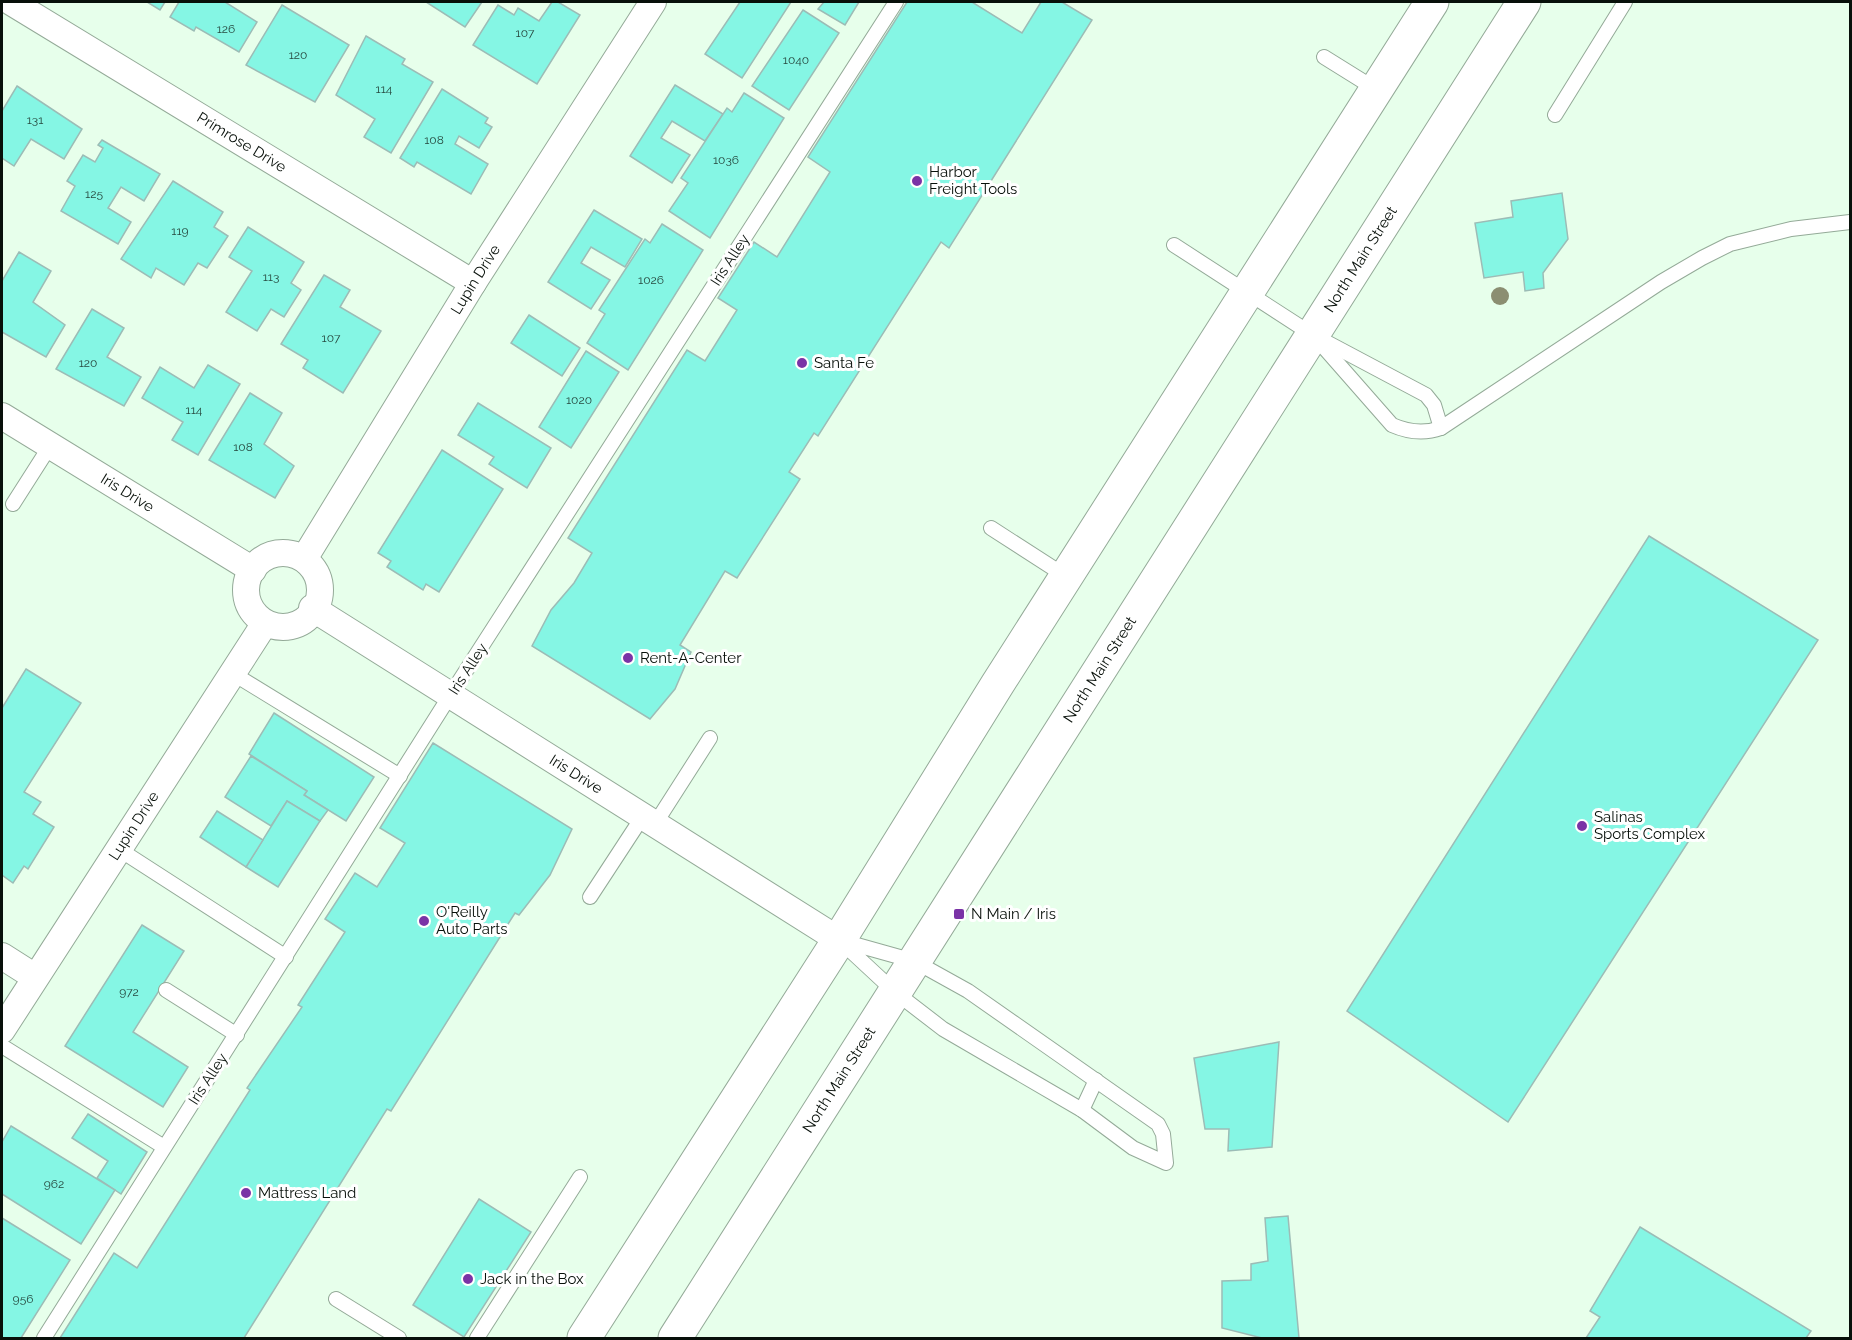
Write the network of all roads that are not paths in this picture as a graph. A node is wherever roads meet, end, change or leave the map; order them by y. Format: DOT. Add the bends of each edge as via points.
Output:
graph roads {
  1 [pos="11,2"];
  2 [pos="653,2"];
  3 [pos="896,2"];
  4 [pos="1432,2"];
  5 [pos="1524,2"];
  6 [pos="1625,2"];
  7 [pos="1324,57"];
  8 [pos="1377,90"];
  9 [pos="1555,115"];
  10 [pos="1851,222"];
  11 [pos="1174,245"];
  12 [pos="474,284"];
  13 [pos="1248,292"];
  14 [pos="1313,335"];
  15 [pos="2,416"];
  16 [pos="1441,428"];
  17 [pos="50,446"];
  18 [pos="13,504"];
  19 [pos="991,528"];
  20 [pos="304,559"];
  21 [pos="253,570"];
  22 [pos="1068,577"];
  23 [pos="312,609"];
  24 [pos="265,622"];
  25 [pos="232,673"];
  26 [pos="451,694"];
  27 [pos="710,738"];
  28 [pos="399,776"];
  29 [pos="649,820"];
  30 [pos="117,848"];
  31 [pos="590,897"];
  32 [pos="839,940"];
  33 [pos="2,956"];
  34 [pos="286,957"];
  35 [pos="914,961"];
  36 [pos="35,977"];
  37 [pos="166,990"];
  38 [pos="895,992"];
  39 [pos="2,1030"];
  40 [pos="237,1035"];
  41 [pos="2,1046"];
  42 [pos="1096,1080"];
  43 [pos="1082,1110"];
  44 [pos="164,1147"];
  45 [pos="580,1176"];
  46 [pos="336,1299"];
  47 [pos="44,1338"];
  48 [pos="399,1338"];
  49 [pos="477,1338"];
  50 [pos="584,1338"];
  51 [pos="675,1338"];
  1 -- 12 [label="street, Primrose Drive"];
  2 -- 12 [label="street, Lupin Drive"];
  3 -- 26 [label="lane, Iris Alley"];
  4 -- 8 [label="main road"];
  5 -- 14 [label="main road, North Main Street"];
  6 -- 9 [label="lane"];
  7 -- 8 [label="lane"];
  8 -- 13 [label="main road"];
  10 -- 16 [label="lane" via="1781,231 1730,244 1702,258"];
  11 -- 13 [label="lane"];
  12 -- 20 [label="street, Lupin Drive"];
  13 -- 14 [label="lane"];
  13 -- 22 [label="main road"];
  14 -- 16 [label="lane" via="1426,395 1434,405"];
  14 -- 16 [label="lane" via="1392,425 1429,432"];
  14 -- 35 [label="main road, North Main Street"];
  15 -- 17 [label="street, Iris Drive"];
  17 -- 18 [label="lane"];
  17 -- 21 [label="street, Iris Drive"];
  19 -- 22 [label="lane"];
  20 -- 21 [label="street" via="282,553 272,555"];
  20 -- 23 [label="street" via="320,581"];
  21 -- 24 [label="street" via="247,603 250,611"];
  22 -- 32 [label="main road"];
  23 -- 24 [label="street" via="294,625 284,628"];
  23 -- 26 [label="street, Iris Drive"];
  24 -- 25 [label="street, Lupin Drive"];
  25 -- 28 [label="lane"];
  25 -- 30 [label="street, Lupin Drive"];
  26 -- 28 [label="lane, Iris Alley"];
  26 -- 29 [label="street, Iris Drive"];
  27 -- 29 [label="lane"];
  28 -- 34 [label="lane, Iris Alley"];
  29 -- 31 [label="lane"];
  29 -- 32 [label="street, Iris Drive"];
  30 -- 34 [label="lane"];
  30 -- 36 [label="street, Lupin Drive"];
  32 -- 35 [label="lane"];
  32 -- 38 [label="lane"];
  32 -- 50 [label="main road"];
  33 -- 36 [label="street"];
  34 -- 40 [label="lane, Iris Alley"];
  35 -- 38 [label="main road, North Main Street"];
  35 -- 42 [label="lane" via="968,991"];
  36 -- 39 [label="street, Lupin Drive"];
  37 -- 40 [label="lane"];
  38 -- 43 [label="lane" via="943,1029"];
  38 -- 51 [label="main road, North Main Street"];
  40 -- 44 [label="lane, Iris Alley"];
  41 -- 44 [label="lane"];
  42 -- 43 [label="lane"];
  42 -- 43 [label="lane" via="1158,1124 1164,1134 1166,1163 1133,1148"];
  44 -- 47 [label="lane, Iris Alley"];
  45 -- 49 [label="lane"];
  46 -- 48 [label="lane"];
}
